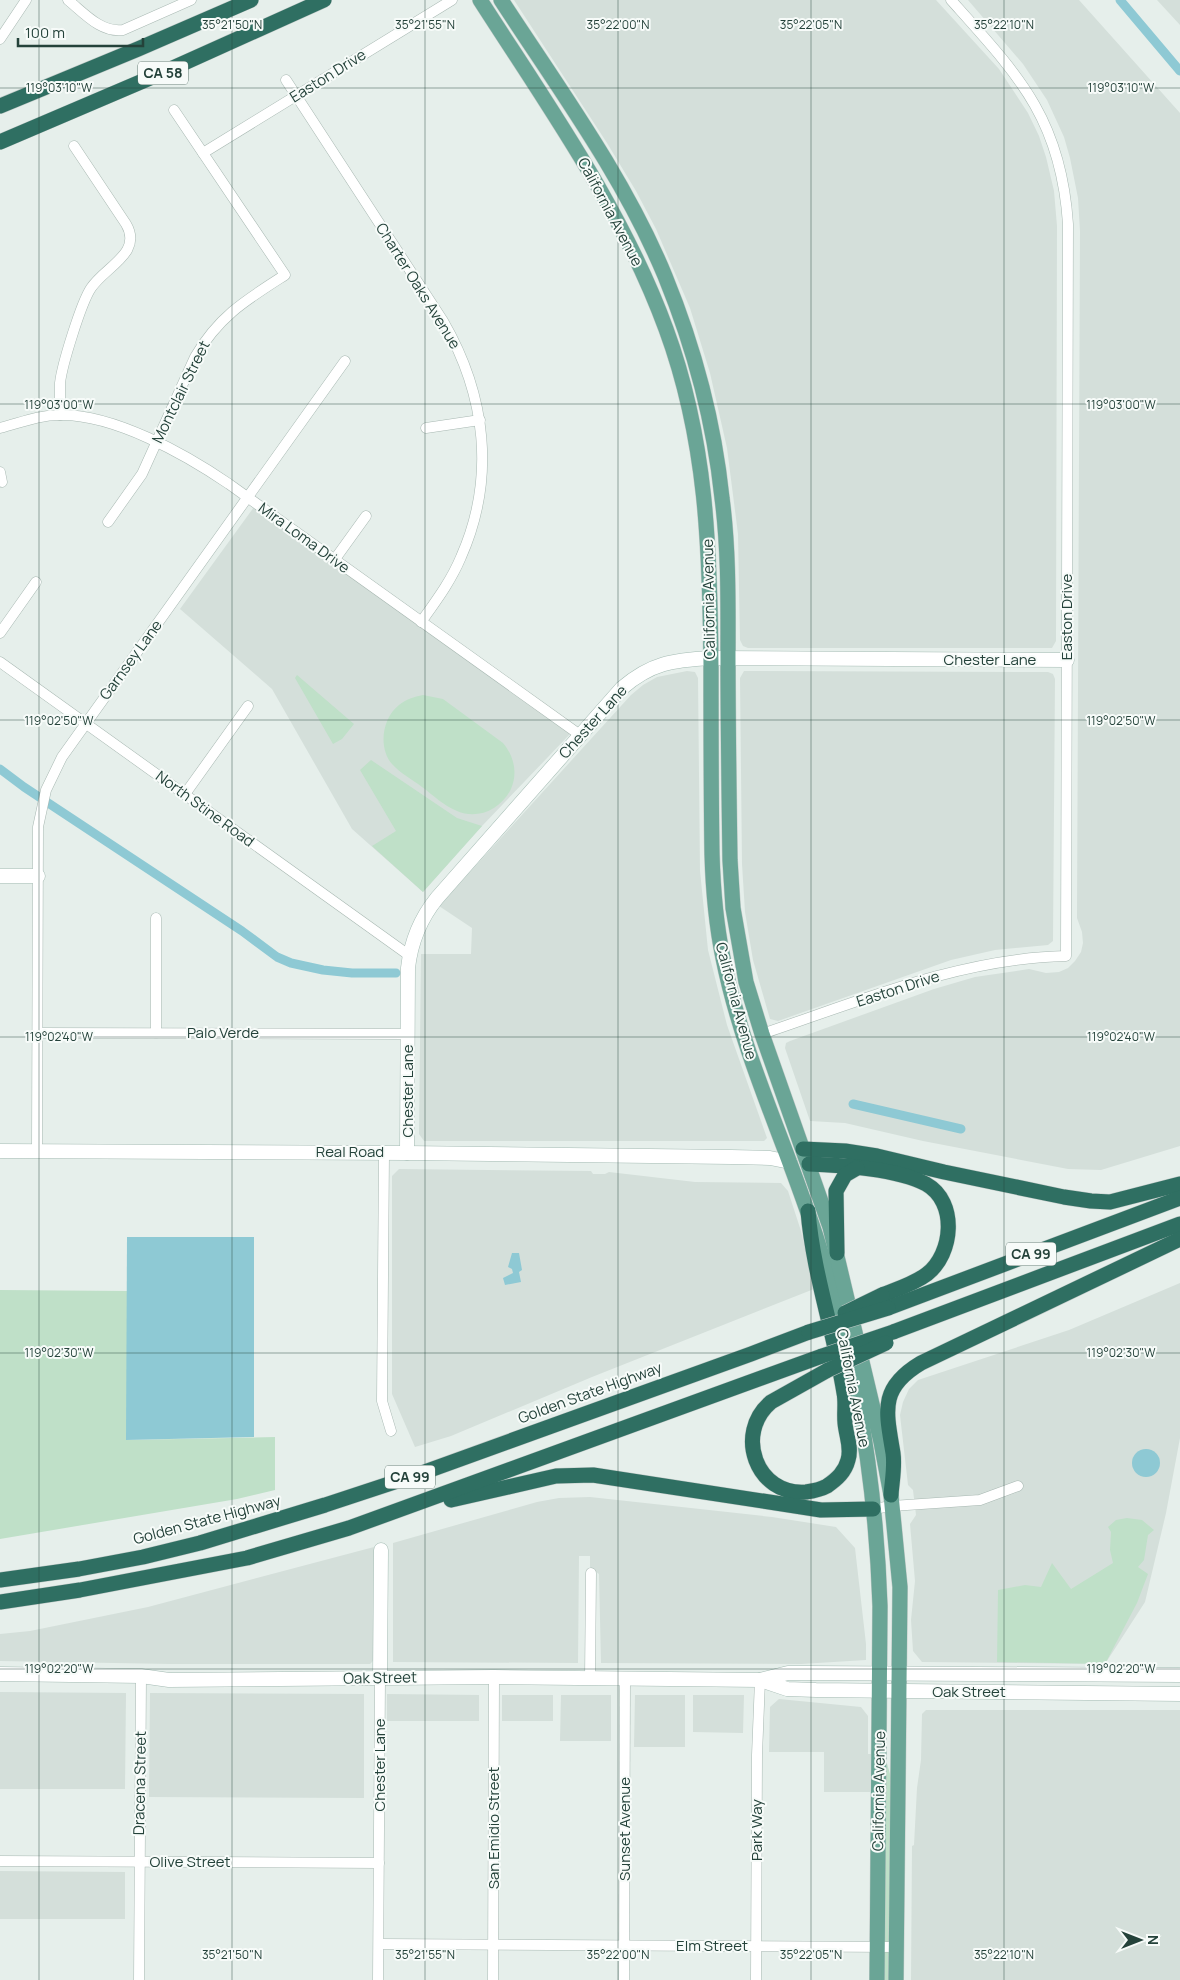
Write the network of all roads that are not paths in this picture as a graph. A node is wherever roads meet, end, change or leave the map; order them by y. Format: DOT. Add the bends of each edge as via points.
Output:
graph roads {
  1 [pos="26,0"];
  2 [pos="68,0"];
  3 [pos="191,0"];
  4 [pos="251,0"];
  5 [pos="324,0"];
  6 [pos="452,0"];
  7 [pos="480,0"];
  8 [pos="501,0"];
  9 [pos="950,0"];
  10 [pos="0,39"];
  11 [pos="286,80"];
  12 [pos="296,96"];
  13 [pos="0,106"];
  14 [pos="174,110"];
  15 [pos="0,142"];
  16 [pos="74,146"];
  17 [pos="203,153"];
  18 [pos="346,361"];
  19 [pos="690,413"];
  20 [pos="60,414"];
  21 [pos="480,420"];
  22 [pos="0,428"];
  23 [pos="426,428"];
  24 [pos="712,428"];
  25 [pos="156,442"];
  26 [pos="248,497"];
  27 [pos="366,516"];
  28 [pos="108,522"];
  29 [pos="335,559"];
  30 [pos="36,582"];
  31 [pos="422,622"];
  32 [pos="0,633"];
  33 [pos="710,658"];
  34 [pos="728,658"];
  35 [pos="1067,660"];
  36 [pos="0,662"];
  37 [pos="248,706"];
  38 [pos="86,723"];
  39 [pos="580,735"];
  40 [pos="185,794"];
  41 [pos="711,823"];
  42 [pos="0,876"];
  43 [pos="38,876"];
  44 [pos="731,892"];
  45 [pos="715,904"];
  46 [pos="156,918"];
  47 [pos="410,956"];
  48 [pos="723,958"];
  49 [pos="742,962"];
  50 [pos="37,1032"];
  51 [pos="156,1033"];
  52 [pos="408,1034"];
  53 [pos="762,1034"];
  54 [pos="803,1149"];
  55 [pos="0,1151"];
  56 [pos="37,1151"];
  57 [pos="384,1153"];
  58 [pos="407,1153"];
  59 [pos="790,1162"];
  60 [pos="809,1164"];
  61 [pos="857,1168"];
  62 [pos="1176,1192"];
  63 [pos="808,1210"];
  64 [pos="1176,1233"];
  65 [pos="837,1253"];
  66 [pos="885,1301"];
  67 [pos="825,1363"];
  68 [pos="845,1395"];
  69 [pos="390,1431"];
  70 [pos="869,1478"];
  71 [pos="1018,1486"];
  72 [pos="891,1500"];
  73 [pos="873,1509"];
  74 [pos="384,1516"];
  75 [pos="381,1550"];
  76 [pos="591,1573"];
  77 [pos="0,1580"];
  78 [pos="0,1602"];
  79 [pos="880,1673"];
  80 [pos="899,1673"];
  81 [pos="0,1674"];
  82 [pos="1180,1675"];
  83 [pos="141,1676"];
  84 [pos="494,1677"];
  85 [pos="380,1678"];
  86 [pos="590,1678"];
  87 [pos="625,1679"];
  88 [pos="760,1680"];
  89 [pos="879,1691"];
  90 [pos="899,1691"];
  91 [pos="1180,1694"];
  92 [pos="0,1861"];
  93 [pos="139,1862"];
  94 [pos="379,1863"];
  95 [pos="378,1944"];
  96 [pos="493,1945"];
  97 [pos="625,1946"];
  98 [pos="756,1946"];
  99 [pos="878,1947"];
  100 [pos="896,1947"];
  101 [pos="139,1980"];
  102 [pos="378,1980"];
  103 [pos="493,1980"];
  104 [pos="624,1980"];
  105 [pos="756,1980"];
  106 [pos="877,1980"];
  107 [pos="896,1980"];
  1 -- 10 [label="street"];
  2 -- 3 [label="street" via="110,30 123,30"];
  4 -- 13 [label="highway, CA 58"];
  5 -- 15 [label="highway, CA 58"];
  6 -- 12 [label="street, Easton Drive"];
  7 -- 19 [label="main road, California Avenue" via="588,167 622,228 667,331"];
  8 -- 24 [label="main road, California Avenue" via="604,159 638,220 681,317"];
  9 -- 35 [label="street, Easton Drive" via="1008,64 1032,98 1052,139 1064,183 1068,224"];
  11 -- 12 [label="street, Charter Oaks Avenue"];
  12 -- 17 [label="street, Easton Drive"];
  12 -- 21 [label="street, Charter Oaks Avenue" via="454,340 469,376"];
  14 -- 17 [label="street, Montclair Street"];
  16 -- 20 [label="street" via="126,224 131,242 126,253 99,278 87,296 62,371"];
  17 -- 25 [label="street, Montclair Street" via="285,275 239,305 216,326 195,357"];
  18 -- 26 [label="street, Garnsey Lane"];
  19 -- 24 [label="main road" via="697,423"];
  19 -- 33 [label="main road, California Avenue" via="706,505"];
  20 -- 22 [label="street, Mira Loma Drive"];
  20 -- 25 [label="street, Mira Loma Drive" via="120,427"];
  21 -- 23 [label="street"];
  21 -- 31 [label="street, Charter Oaks Avenue" via="482,478 475,517 454,573"];
  24 -- 34 [label="main road, California Avenue" via="725,522"];
  25 -- 26 [label="street, Mira Loma Drive" via="206,468"];
  25 -- 28 [label="street, Montclair Street" via="142,474"];
  26 -- 29 [label="street, Mira Loma Drive"];
  26 -- 38 [label="street, Garnsey Lane"];
  27 -- 29 [label="street"];
  29 -- 31 [label="street, Mira Loma Drive"];
  30 -- 32 [label="street"];
  31 -- 39 [label="street, Mira Loma Drive"];
  33 -- 34 [label="street, Chester Lane"];
  33 -- 39 [label="street, Chester Lane" via="672,661 644,671 622,688"];
  33 -- 41 [label="main road, California Avenue"];
  34 -- 35 [label="street, Chester Lane"];
  34 -- 44 [label="main road, California Avenue"];
  35 -- 53 [label="street, Easton Drive" via="1066,956 1022,958 965,968"];
  36 -- 38 [label="street, North Stine Road"];
  37 -- 40 [label="street"];
  38 -- 40 [label="street, North Stine Road"];
  38 -- 43 [label="street, Garnsey Lane" via="62,757 46,790 38,827"];
  39 -- 47 [label="street, Chester Lane" via="437,898 419,925"];
  40 -- 47 [label="street, North Stine Road"];
  41 -- 44 [label="main road" via="719,827 723,880"];
  41 -- 45 [label="main road, California Avenue"];
  42 -- 43 [label="street"];
  43 -- 50 [label="street, Garnsey Lane"];
  44 -- 49 [label="main road, California Avenue"];
  45 -- 48 [label="main road, California Avenue"];
  45 -- 49 [label="main road" via="723,911 733,953"];
  46 -- 51 [label="street"];
  47 -- 52 [label="street, Chester Lane"];
  48 -- 53 [label="main road" via="735,976 751,1027"];
  48 -- 59 [label="main road, California Avenue" via="743,1035"];
  49 -- 53 [label="main road, California Avenue"];
  50 -- 51 [label="street, Palo Verde"];
  50 -- 56 [label="street, Garnsey Lane"];
  51 -- 52 [label="street, Palo Verde"];
  52 -- 58 [label="street, Chester Lane"];
  53 -- 54 [label="main road, California Avenue"];
  54 -- 59 [label="main road"];
  54 -- 60 [label="main road, California Avenue"];
  54 -- 62 [label="highway" via="877,1156 1091,1201 1110,1202"];
  55 -- 56 [label="street, Real Road"];
  56 -- 57 [label="street, Real Road"];
  57 -- 58 [label="street, Real Road"];
  57 -- 69 [label="street, Chester Lane" via="382,1401"];
  58 -- 59 [label="street, Real Road" via="731,1157"];
  59 -- 60 [label="main road"];
  59 -- 63 [label="main road, California Avenue"];
  60 -- 61 [label="highway"];
  60 -- 65 [label="main road, California Avenue"];
  61 -- 65 [label="highway" via="845,1175 836,1191"];
  61 -- 66 [label="highway" via="898,1175 927,1185 942,1202 948,1222 947,1244 935,1266"];
  62 -- 66 [label="highway, CA 99"];
  63 -- 68 [label="highway" via="816,1272"];
  63 -- 70 [label="main road, California Avenue" via="840,1322"];
  64 -- 67 [label="highway, CA 99, bridge" via="944,1313"];
  64 -- 72 [label="highway" via="921,1363 903,1376 894,1387 887,1409 894,1468"];
  65 -- 72 [label="main road, California Avenue" via="885,1460"];
  66 -- 77 [label="highway, Golden State Highway / CA 99, bridge" via="751,1354 326,1505 143,1557"];
  67 -- 68 [label="highway" via="763,1408 757,1418 752,1448 758,1466 771,1482 790,1492 810,1492 822,1489 841,1474 849,1454 844,1419"];
  67 -- 74 [label="highway, CA 99"];
  68 -- 70 [label="main road" via="860,1458"];
  70 -- 73 [label="main road, California Avenue"];
  71 -- 72 [label="street" via="980,1500"];
  72 -- 73 [label="street"];
  72 -- 80 [label="main road, California Avenue" via="900,1587"];
  73 -- 74 [label="highway" via="821,1510 611,1476 575,1475 535,1480"];
  73 -- 79 [label="main road, California Avenue" via="879,1576"];
  74 -- 78 [label="highway, CA 99" via="246,1558"];
  75 -- 85 [label="street, Chester Lane"];
  76 -- 86 [label="street"];
  79 -- 80 [label="street, Oak Street"];
  79 -- 88 [label="street, Oak Street" via="788,1673"];
  79 -- 89 [label="main road, California Avenue"];
  80 -- 82 [label="street, Oak Street"];
  80 -- 90 [label="main road, California Avenue"];
  81 -- 83 [label="street, Oak Street"];
  83 -- 85 [label="street, Oak Street" via="169,1680"];
  83 -- 93 [label="street, Dracena Street"];
  84 -- 85 [label="street, Oak Street"];
  84 -- 86 [label="street, Oak Street"];
  84 -- 96 [label="street, San Emidio Street"];
  85 -- 94 [label="street, Chester Lane"];
  86 -- 87 [label="street, Oak Street"];
  87 -- 88 [label="street, Oak Street"];
  87 -- 97 [label="street, Sunset Avenue"];
  88 -- 89 [label="street, Oak Street" via="787,1689"];
  88 -- 98 [label="street, Park Way"];
  89 -- 90 [label="street, Oak Street"];
  89 -- 99 [label="main road, California Avenue"];
  90 -- 91 [label="street, Oak Street"];
  90 -- 100 [label="main road, California Avenue"];
  92 -- 93 [label="street, Olive Street"];
  93 -- 94 [label="street, Olive Street"];
  93 -- 101 [label="street, Dracena Street"];
  94 -- 95 [label="street, Chester Lane"];
  95 -- 96 [label="street, Elm Street"];
  95 -- 102 [label="street, Chester Lane"];
  96 -- 97 [label="street, Elm Street"];
  96 -- 103 [label="street, San Emidio Street"];
  97 -- 98 [label="street, Elm Street"];
  97 -- 104 [label="street, Sunset Avenue"];
  98 -- 99 [label="street, Elm Street"];
  98 -- 105 [label="street, Park Way"];
  99 -- 100 [label="street, Elm Street"];
  99 -- 106 [label="main road, California Avenue"];
  100 -- 107 [label="main road, California Avenue"];
}
